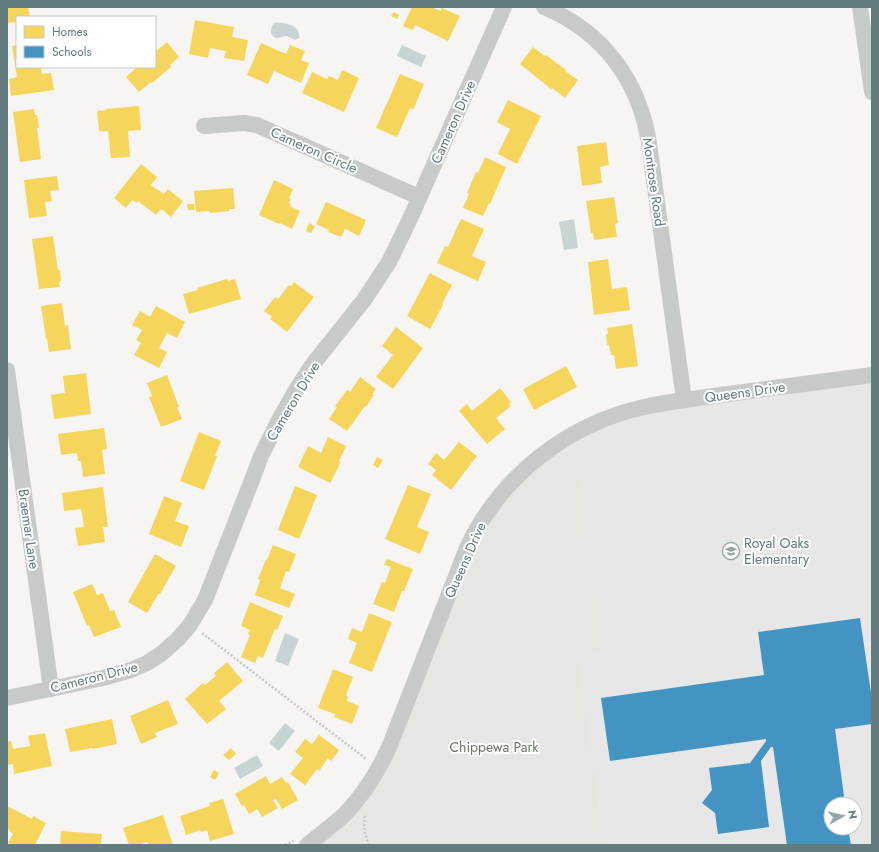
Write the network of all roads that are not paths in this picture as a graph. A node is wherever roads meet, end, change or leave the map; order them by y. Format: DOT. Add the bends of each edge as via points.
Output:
graph roads {
  1 [pos="504,7"];
  2 [pos="544,7"];
  3 [pos="860,7"];
  4 [pos="872,92"];
  5 [pos="204,126"];
  6 [pos="420,197"];
  7 [pos="7,370"];
  8 [pos="872,375"];
  9 [pos="684,400"];
  10 [pos="51,689"];
  11 [pos="7,698"];
  12 [pos="307,845"];
  1 -- 6 [label="street, Cameron Drive"];
  2 -- 9 [label="street, Montrose Road" via="576,24 602,46 621,70 639,103 649,143"];
  3 -- 4 [label="street"];
  5 -- 6 [label="street, Cameron Circle" via="244,123 257,126"];
  6 -- 10 [label="street, Cameron Drive" via="396,250 383,271 364,300 313,364 280,418 256,468 205,600 190,625 169,648 139,667"];
  7 -- 10 [label="street, Braemar Lane"];
  8 -- 9 [label="street, Queens Drive"];
  9 -- 12 [label="street, Queens Drive" via="644,407 590,424 565,438 515,478 471,539 379,768 345,814"];
  10 -- 11 [label="street, Cameron Drive"];
}
